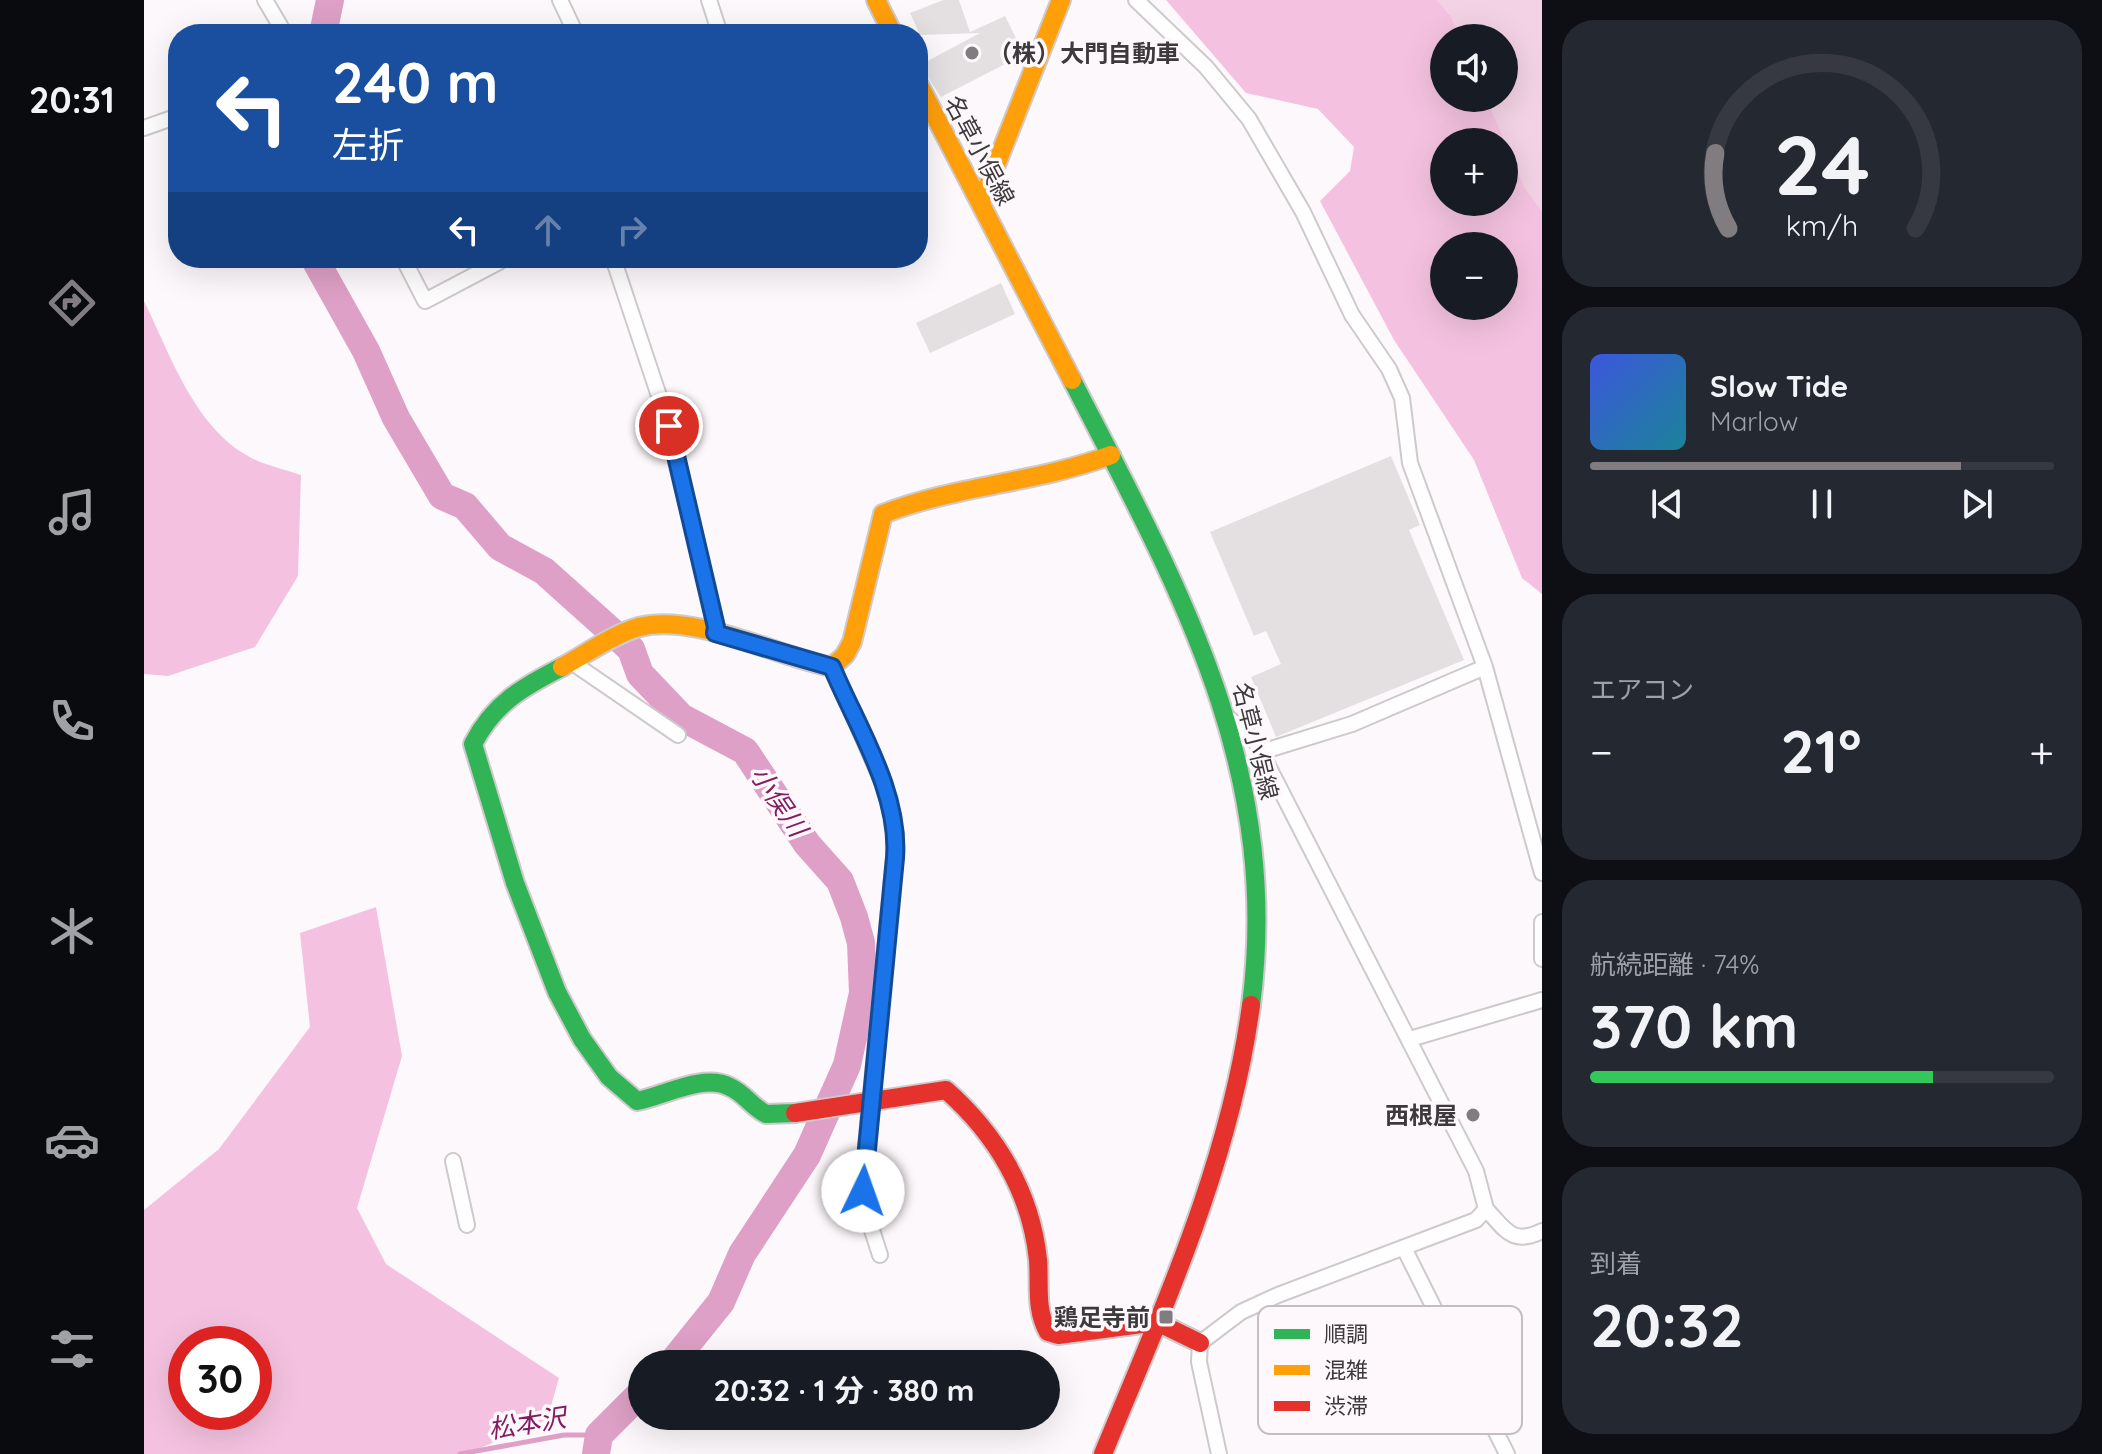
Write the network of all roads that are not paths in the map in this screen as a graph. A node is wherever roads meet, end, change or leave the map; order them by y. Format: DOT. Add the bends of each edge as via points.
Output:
graph roads {
  1 [pos="265,0"];
  2 [pos="560,0"];
  3 [pos="709,0"];
  4 [pos="876,0"];
  5 [pos="1061,0"];
  6 [pos="1136,0"];
  7 [pos="279,24"];
  8 [pos="571,24"];
  9 [pos="717,24"];
  10 [pos="885,24"];
  11 [pos="928,102"];
  12 [pos="168,120"];
  13 [pos="144,128"];
  14 [pos="981,203"];
  15 [pos="408,268"];
  16 [pos="488,268"];
  17 [pos="616,268"];
  18 [pos="1111,455"];
  19 [pos="715,633"];
  20 [pos="570,661"];
  21 [pos="832,667"];
  22 [pos="1485,667"];
  23 [pos="1230,719"];
  24 [pos="678,735"];
  25 [pos="1261,752"];
  26 [pos="1542,873"];
  27 [pos="1542,922"];
  28 [pos="1542,959"];
  29 [pos="1542,1000"];
  30 [pos="1410,1039"];
  31 [pos="872,1102"];
  32 [pos="453,1161"];
  33 [pos="1486,1209"];
  34 [pos="467,1225"];
  35 [pos="1542,1231"];
  36 [pos="1404,1248"];
  37 [pos="880,1255"];
  38 [pos="1433,1306"];
  39 [pos="1157,1322"];
  40 [pos="1200,1343"];
  41 [pos="1497,1434"];
  42 [pos="1103,1454"];
  43 [pos="1219,1454"];
  44 [pos="1507,1454"];
  1 -- 7 [label="street"];
  2 -- 8 [label="street"];
  3 -- 9 [label="street"];
  4 -- 10 [label="street"];
  5 -- 14 [label="street"];
  6 -- 22 [label="street" via="1206,67 1249,119 1303,212 1352,315 1389,369 1402,398 1410,463"];
  11 -- 14 [label="street, 名草小俣線"];
  12 -- 13 [label="street"];
  14 -- 18 [label="street, 名草小俣線"];
  15 -- 16 [label="street" via="425,301"];
  17 -- 19 [label="street" via="669,426"];
  18 -- 21 [label="street" via="1084,467 955,489 883,514 852,642"];
  18 -- 23 [label="street, 名草小俣線" via="1184,600"];
  19 -- 20 [label="street" via="656,623 623,632"];
  19 -- 21 [label="street"];
  20 -- 24 [label="street"];
  20 -- 31 [label="street" via="514,692 482,726 473,744 520,898 563,1004 607,1079 637,1101 724,1083 772,1116"];
  21 -- 31 [label="street" via="887,793 896,836"];
  22 -- 25 [label="street" via="1352,724"];
  22 -- 26 [label="street"];
  23 -- 25 [label="street"];
  23 -- 39 [label="street, 名草小俣線" via="1256,856 1254,991 1224,1137"];
  25 -- 30 [label="street"];
  27 -- 28 [label="street"];
  29 -- 30 [label="street"];
  30 -- 33 [label="street" via="1476,1171"];
  31 -- 37 [label="street" via="864,1205"];
  31 -- 39 [label="street" via="946,1090 984,1129 1028,1206 1038,1258 1039,1313 1048,1332"];
  32 -- 34 [label="street"];
  33 -- 35 [label="street" via="1512,1236 1522,1239"];
  33 -- 36 [label="street" via="1476,1220"];
  36 -- 38 [label="street"];
  36 -- 40 [label="street" via="1241,1312"];
  39 -- 40 [label="street"];
  39 -- 42 [label="street, 名草小俣線"];
  40 -- 43 [label="street" via="1199,1362"];
  41 -- 44 [label="street"];
}
